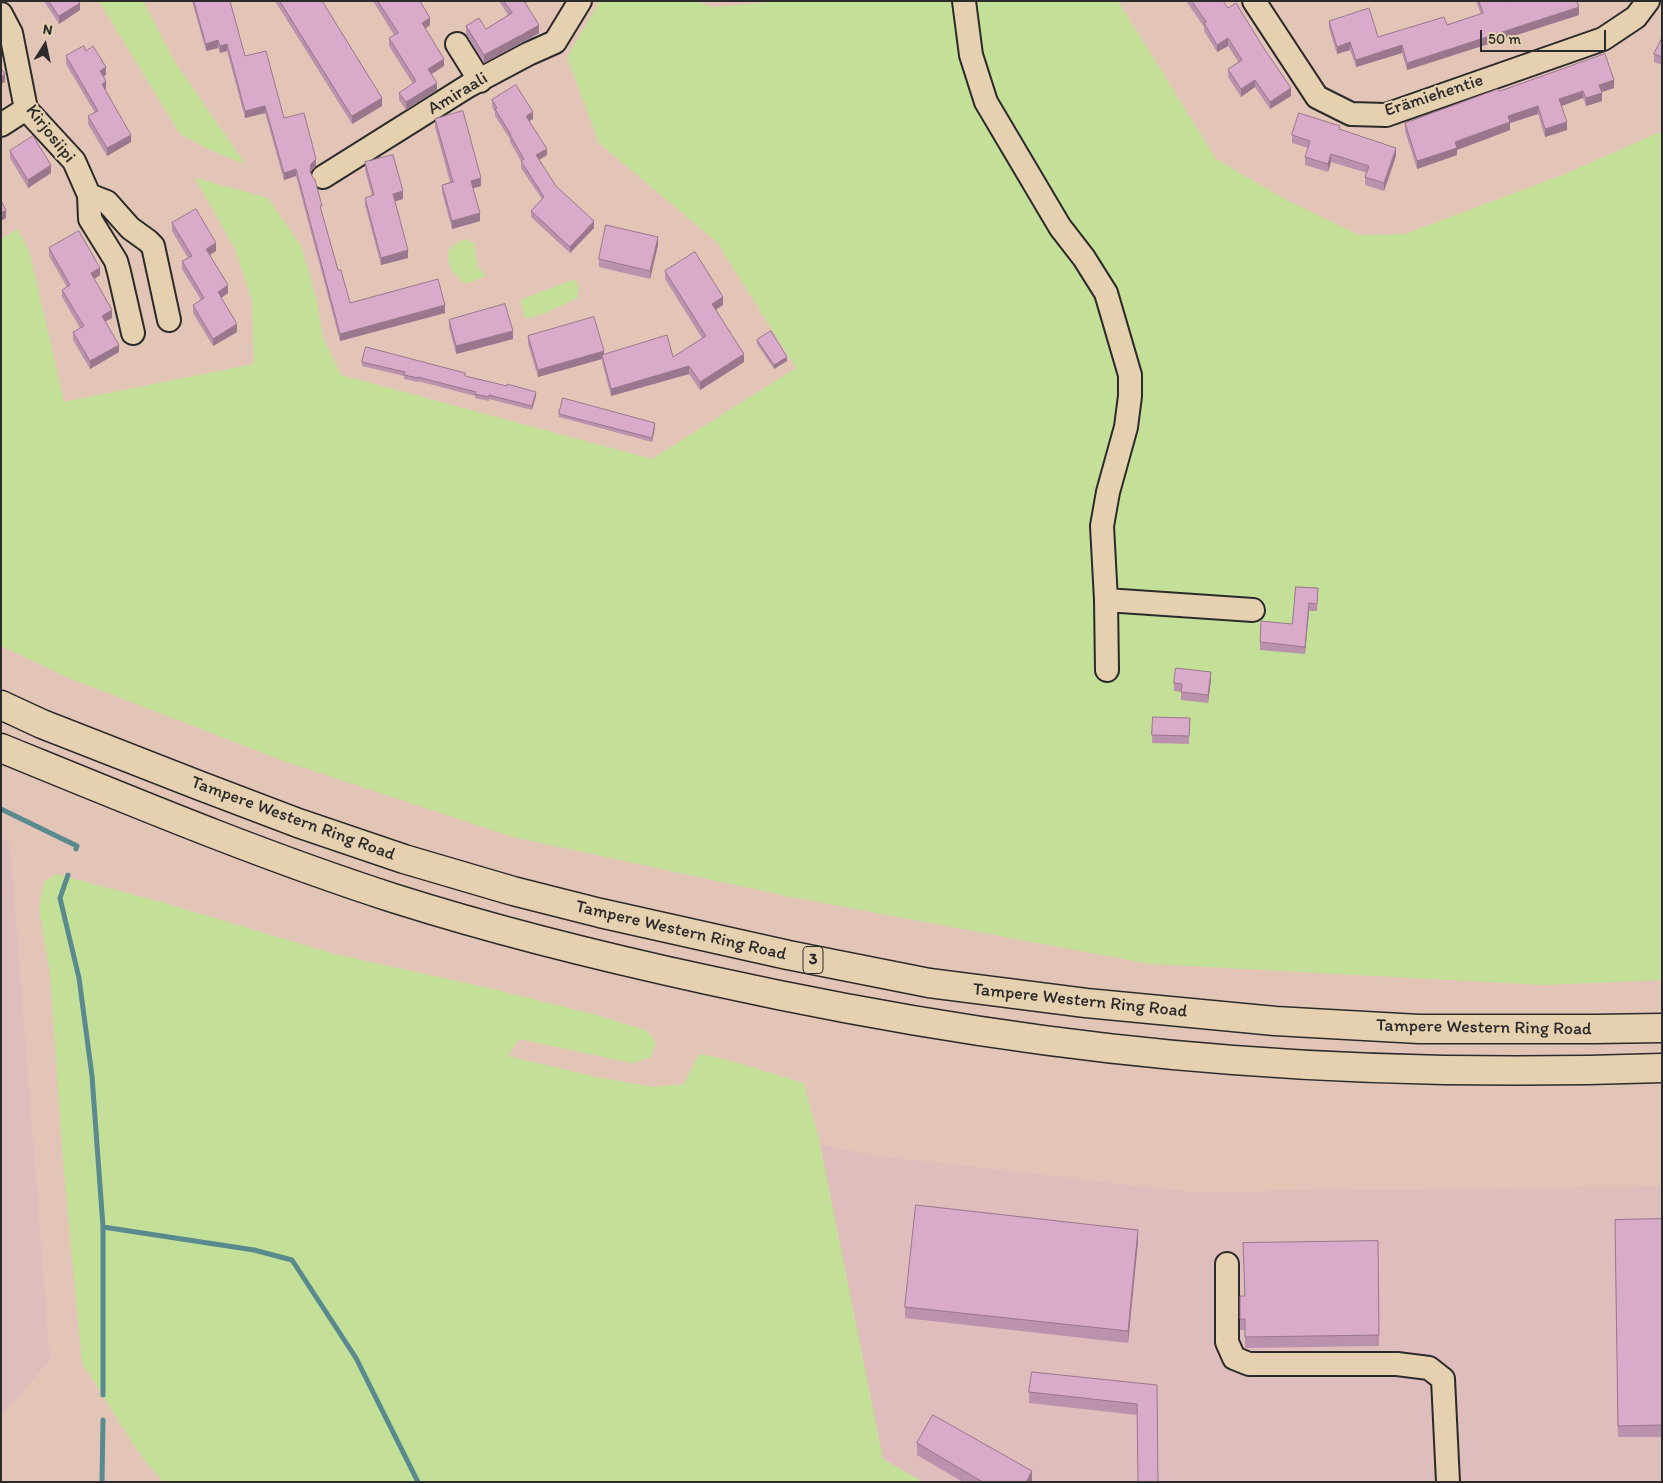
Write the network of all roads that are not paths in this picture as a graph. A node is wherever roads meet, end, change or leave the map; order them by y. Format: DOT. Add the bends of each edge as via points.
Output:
graph roads {
  1 [pos="580,1"];
  2 [pos="964,1"];
  3 [pos="1254,1"];
  4 [pos="1648,1"];
  5 [pos="1,14"];
  6 [pos="457,44"];
  7 [pos="480,81"];
  8 [pos="26,109"];
  9 [pos="1,126"];
  10 [pos="323,177"];
  11 [pos="89,195"];
  12 [pos="169,320"];
  13 [pos="133,333"];
  14 [pos="1106,600"];
  15 [pos="1253,610"];
  16 [pos="1107,670"];
  17 [pos="1,705"];
  18 [pos="1,748"];
  19 [pos="1662,1028"];
  20 [pos="1662,1068"];
  21 [pos="1227,1264"];
  22 [pos="1448,1482"];
  1 -- 7 [label="street, Amiraali" via="555,42"];
  2 -- 14 [label="street" via="971,55 986,102 1060,227 1106,293 1130,375 1126,427 1102,526"];
  3 -- 4 [label="street, Erämiehentie" via="1317,97 1352,114 1386,115 1602,39 1636,17"];
  5 -- 8 [label="street, Kirjosiipi" via="11,33"];
  6 -- 7 [label="street"];
  7 -- 10 [label="street, Amiraali"];
  8 -- 9 [label="street"];
  8 -- 11 [label="street, Kirjosiipi" via="74,161"];
  11 -- 12 [label="street" via="106,202 152,246"];
  11 -- 13 [label="street" via="90,219 116,261"];
  14 -- 15 [label="street"];
  14 -- 16 [label="street"];
  17 -- 19 [label="highway, Tampere Western Ring Road / 3" via="198,786 404,858 600,913 807,959 949,985 1086,1003 1275,1021 1419,1029"];
  18 -- 20 [label="highway, 3" via="180,822 394,898 602,957 780,996 1061,1042 1232,1060 1400,1070"];
  21 -- 22 [label="street" via="1227,1342 1234,1358 1250,1364 1397,1364 1429,1368 1443,1379"];
}
